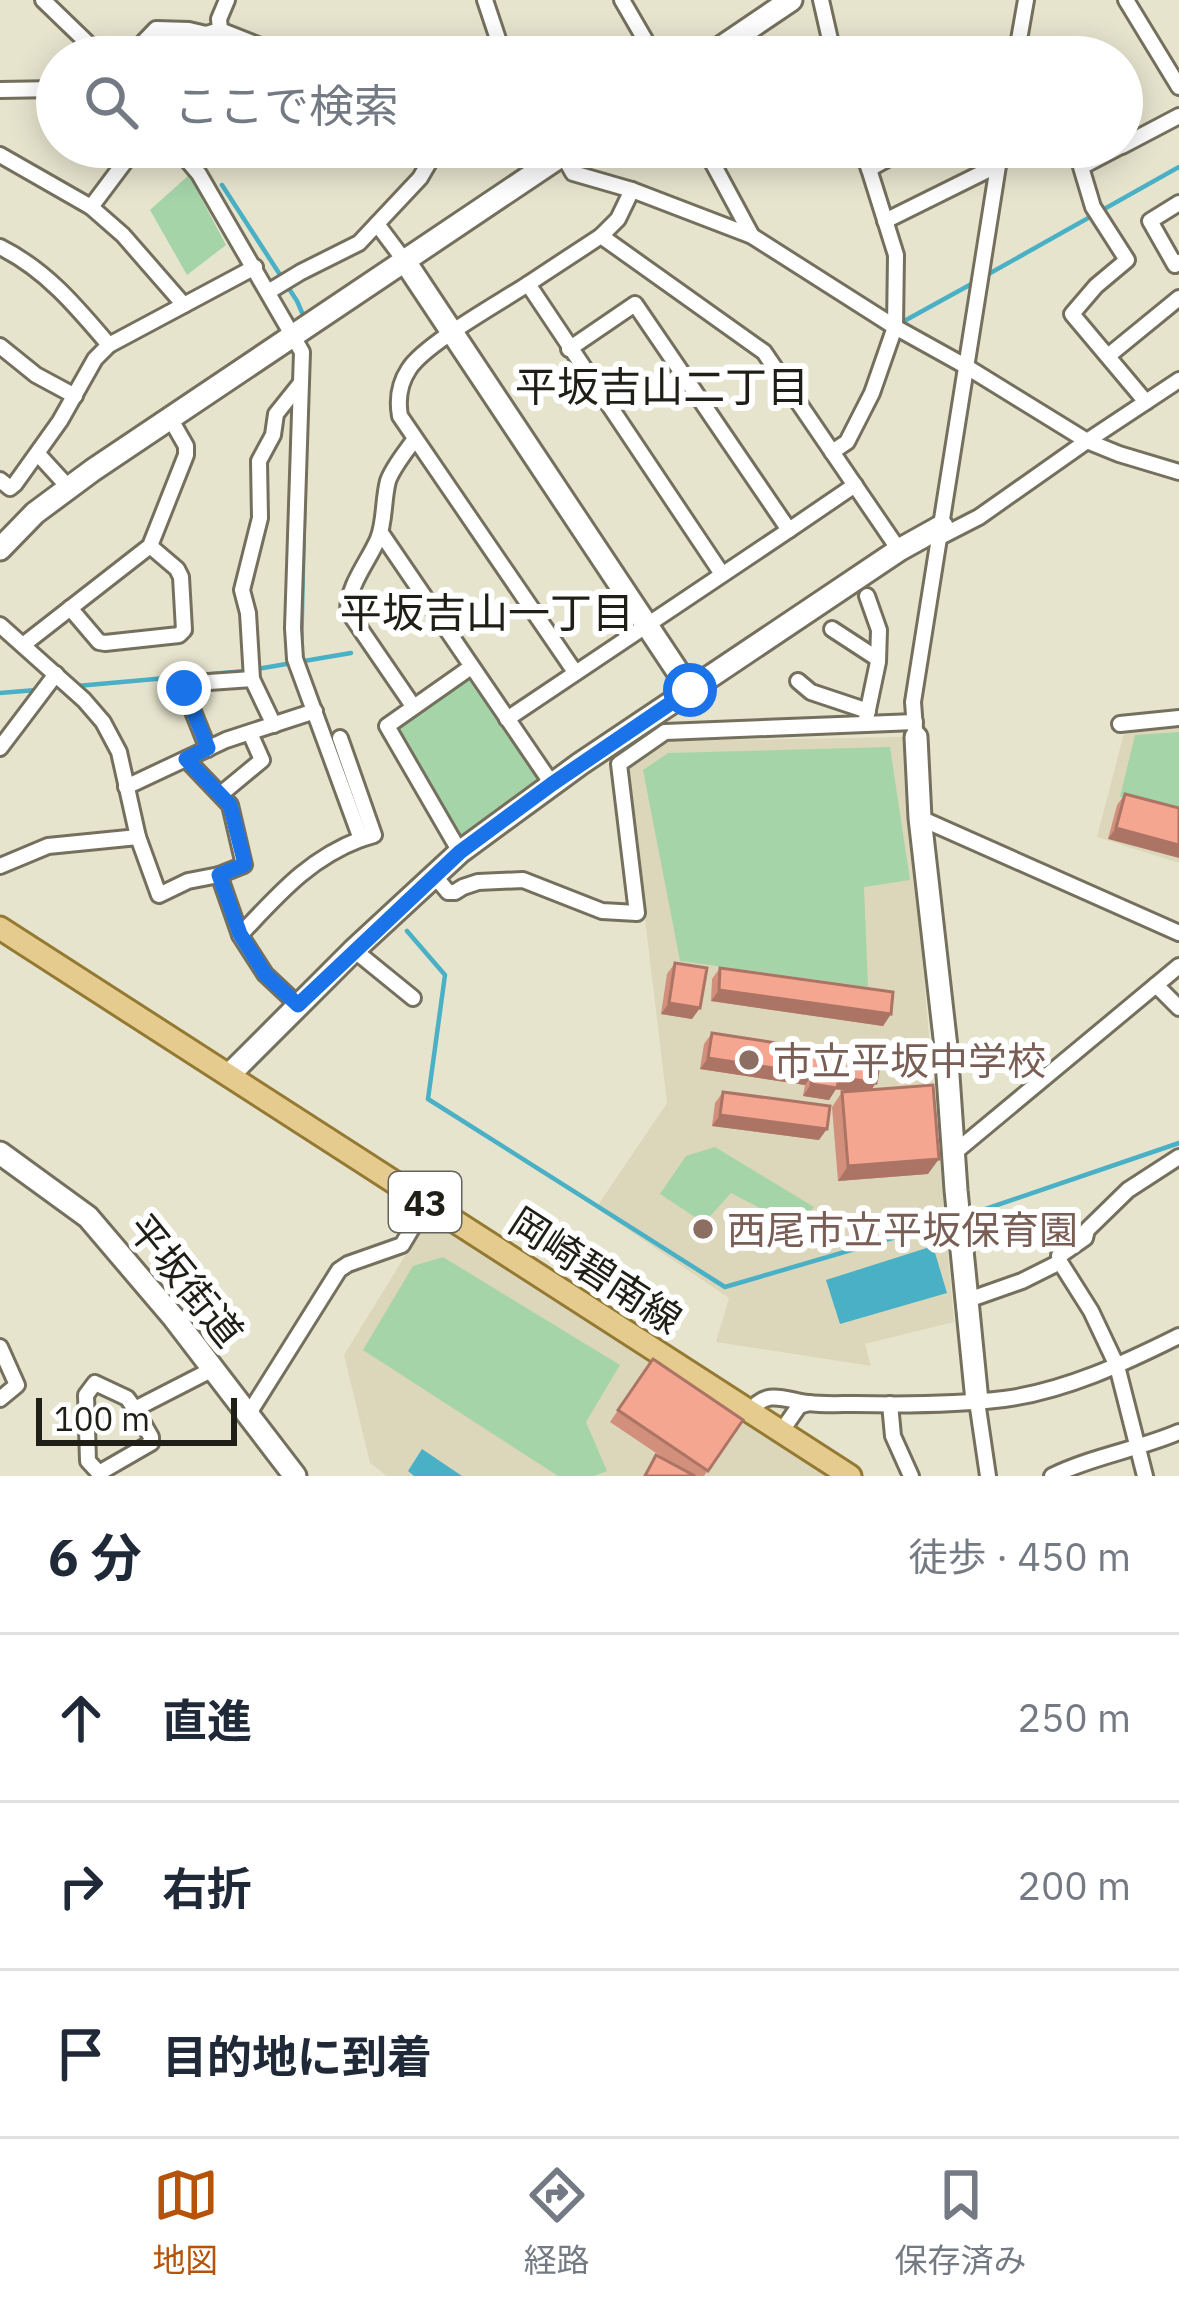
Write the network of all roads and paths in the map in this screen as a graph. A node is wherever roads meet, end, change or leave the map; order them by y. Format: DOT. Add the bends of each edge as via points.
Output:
graph roads {
  1 [pos="43,0"];
  2 [pos="227,0"];
  3 [pos="485,0"];
  4 [pos="622,0"];
  5 [pos="791,0"];
  6 [pos="821,0"];
  7 [pos="1026,0"];
  8 [pos="1126,0"];
  9 [pos="220,30"];
  10 [pos="80,36"];
  11 [pos="149,36"];
  12 [pos="235,36"];
  13 [pos="497,36"];
  14 [pos="643,36"];
  15 [pos="738,36"];
  16 [pos="829,36"];
  17 [pos="1020,36"];
  18 [pos="1179,87"];
  19 [pos="36,89"];
  20 [pos="0,90"];
  21 [pos="1179,116"];
  22 [pos="1143,135"];
  23 [pos="0,155"];
  24 [pos="121,168"];
  25 [pos="193,168"];
  26 [pos="426,168"];
  27 [pos="535,168"];
  28 [pos="542,168"];
  29 [pos="572,168"];
  30 [pos="715,168"];
  31 [pos="992,168"];
  32 [pos="998,168"];
  33 [pos="1082,168"];
  34 [pos="869,169"];
  35 [pos="537,171"];
  36 [pos="632,190"];
  37 [pos="1179,203"];
  38 [pos="92,207"];
  39 [pos="885,220"];
  40 [pos="377,224"];
  41 [pos="601,236"];
  42 [pos="752,236"];
  43 [pos="0,247"];
  44 [pos="404,260"];
  45 [pos="1179,262"];
  46 [pos="255,267"];
  47 [pos="528,284"];
  48 [pos="268,292"];
  49 [pos="1179,298"];
  50 [pos="184,305"];
  51 [pos="895,327"];
  52 [pos="452,333"];
  53 [pos="293,336"];
  54 [pos="109,345"];
  55 [pos="0,346"];
  56 [pos="568,349"];
  57 [pos="1108,356"];
  58 [pos="967,367"];
  59 [pos="1179,380"];
  60 [pos="301,384"];
  61 [pos="75,396"];
  62 [pos="1146,402"];
  63 [pos="170,418"];
  64 [pos="414,440"];
  65 [pos="1087,441"];
  66 [pos="832,452"];
  67 [pos="38,454"];
  68 [pos="1179,472"];
  69 [pos="0,480"];
  70 [pos="855,485"];
  71 [pos="70,489"];
  72 [pos="789,530"];
  73 [pos="941,531"];
  74 [pos="381,533"];
  75 [pos="151,546"];
  76 [pos="0,550"];
  77 [pos="899,550"];
  78 [pos="722,574"];
  79 [pos="867,596"];
  80 [pos="70,608"];
  81 [pos="647,624"];
  82 [pos="0,625"];
  83 [pos="832,629"];
  84 [pos="23,645"];
  85 [pos="878,659"];
  86 [pos="472,667"];
  87 [pos="574,672"];
  88 [pos="56,674"];
  89 [pos="252,679"];
  90 [pos="798,681"];
  91 [pos="690,690"];
  92 [pos="77,693"];
  93 [pos="38,697"];
  94 [pos="412,706"];
  95 [pos="315,711"];
  96 [pos="867,717"];
  97 [pos="1179,718"];
  98 [pos="507,719"];
  99 [pos="1120,724"];
  100 [pos="274,725"];
  101 [pos="915,730"];
  102 [pos="250,733"];
  103 [pos="0,748"];
  104 [pos="208,748"];
  105 [pos="186,759"];
  106 [pos="552,784"];
  107 [pos="125,787"];
  108 [pos="221,794"];
  109 [pos="920,818"];
  110 [pos="138,837"];
  111 [pos="460,852"];
  112 [pos="0,866"];
  113 [pos="219,875"];
  114 [pos="434,875"];
  115 [pos="0,928"];
  116 [pos="1179,932"];
  117 [pos="240,934"];
  118 [pos="354,950"];
  119 [pos="1179,966"];
  120 [pos="1156,985"];
  121 [pos="413,998"];
  122 [pos="298,1005"];
  123 [pos="1179,1008"];
  124 [pos="230,1074"];
  125 [pos="0,1153"];
  126 [pos="954,1153"];
  127 [pos="1179,1157"];
  128 [pos="427,1203"];
  129 [pos="1060,1262"];
  130 [pos="968,1300"];
  131 [pos="1179,1336"];
  132 [pos="0,1347"];
  133 [pos="1117,1366"];
  134 [pos="213,1369"];
  135 [pos="0,1399"];
  136 [pos="977,1401"];
  137 [pos="809,1403"];
  138 [pos="890,1404"];
  139 [pos="135,1408"];
  140 [pos="750,1412"];
  141 [pos="248,1414"];
  142 [pos="781,1432"];
  143 [pos="1179,1432"];
  144 [pos="1138,1447"];
  145 [pos="295,1476"];
  146 [pos="850,1476"];
  147 [pos="911,1476"];
  148 [pos="988,1476"];
  149 [pos="1052,1476"];
  150 [pos="1145,1476"];
  1 -- 10 [label="street"];
  2 -- 9 [label="street"];
  3 -- 13 [label="street"];
  4 -- 14 [label="street"];
  5 -- 15 [label="street"];
  6 -- 16 [label="street"];
  7 -- 17 [label="street"];
  8 -- 18 [label="street"];
  9 -- 11 [label="street" via="156,29"];
  9 -- 12 [label="street"];
  19 -- 20 [label="street"];
  21 -- 22 [label="street"];
  23 -- 38 [label="street"];
  24 -- 38 [label="street"];
  25 -- 46 [label="street"];
  26 -- 40 [label="street"];
  27 -- 35 [label="street"];
  28 -- 35 [label="street"];
  29 -- 36 [label="street"];
  30 -- 42 [label="street"];
  31 -- 39 [label="street"];
  32 -- 58 [label="street"];
  33 -- 57 [label="street" via="1093,207 1126,260 1072,314"];
  34 -- 39 [label="street"];
  35 -- 44 [label="street"];
  36 -- 41 [label="street"];
  36 -- 42 [label="street"];
  37 -- 45 [label="street" via="1150,221"];
  38 -- 50 [label="street"];
  39 -- 51 [label="street" via="896,255"];
  40 -- 44 [label="street"];
  40 -- 48 [label="street" via="359,243"];
  41 -- 47 [label="street"];
  41 -- 66 [label="street" via="764,352"];
  42 -- 51 [label="street"];
  43 -- 54 [label="street" via="50,279"];
  44 -- 52 [label="street"];
  44 -- 53 [label="street"];
  46 -- 48 [label="street"];
  46 -- 50 [label="street"];
  47 -- 52 [label="street"];
  47 -- 56 [label="street"];
  48 -- 53 [label="street"];
  49 -- 57 [label="street"];
  50 -- 54 [label="street"];
  51 -- 58 [label="street"];
  51 -- 66 [label="street" via="872,393 847,442"];
  52 -- 64 [label="street" via="412,363 400,389 400,416"];
  52 -- 81 [label="street"];
  53 -- 60 [label="street" via="302,352"];
  53 -- 63 [label="street"];
  54 -- 61 [label="street"];
  55 -- 61 [label="street"];
  56 -- 72 [label="street" via="635,304"];
  56 -- 78 [label="street"];
  57 -- 62 [label="street"];
  58 -- 65 [label="street"];
  58 -- 73 [label="street"];
  59 -- 62 [label="street"];
  60 -- 89 [label="street" via="276,414 259,461 260,518 242,590"];
  60 -- 95 [label="street" via="292,628"];
  61 -- 67 [label="street"];
  62 -- 65 [label="street"];
  63 -- 71 [label="street"];
  63 -- 75 [label="street" via="186,455"];
  64 -- 74 [label="street" via="389,476"];
  64 -- 87 [label="street"];
  65 -- 68 [label="street"];
  65 -- 73 [label="street" via="980,517"];
  66 -- 70 [label="street"];
  67 -- 69 [label="street" via="10,488"];
  67 -- 71 [label="street"];
  70 -- 72 [label="street"];
  70 -- 77 [label="street"];
  71 -- 76 [label="street"];
  72 -- 78 [label="street"];
  73 -- 77 [label="street"];
  73 -- 101 [label="street"];
  74 -- 86 [label="street"];
  74 -- 94 [label="street" via="347,611"];
  75 -- 80 [label="street"];
  75 -- 80 [label="street" via="181,577 179,635 99,642"];
  77 -- 91 [label="street"];
  78 -- 81 [label="street"];
  79 -- 85 [label="street"];
  80 -- 84 [label="street"];
  81 -- 87 [label="street"];
  81 -- 91 [label="street"];
  82 -- 84 [label="street"];
  83 -- 85 [label="street"];
  84 -- 88 [label="street"];
  85 -- 96 [label="street"];
  86 -- 94 [label="street"];
  86 -- 98 [label="street"];
  87 -- 98 [label="street"];
  88 -- 92 [label="street"];
  88 -- 93 [label="street"];
  89 -- 100 [label="street"];
  89 -- 104 [label="street" via="184,688"];
  90 -- 96 [label="street"];
  91 -- 106 [label="street"];
  92 -- 93 [label="street"];
  92 -- 107 [label="street" via="119,752"];
  93 -- 103 [label="street"];
  94 -- 111 [label="street" via="387,726"];
  95 -- 100 [label="street"];
  95 -- 117 [label="street" via="337,748 365,838 313,862"];
  96 -- 101 [label="street"];
  96 -- 114 [label="street" via="665,732 619,764 637,913 602,911 524,880 448,892"];
  97 -- 99 [label="street"];
  98 -- 106 [label="street"];
  100 -- 102 [label="street"];
  101 -- 109 [label="street"];
  102 -- 104 [label="street"];
  102 -- 108 [label="street" via="262,760"];
  104 -- 105 [label="street"];
  105 -- 107 [label="street"];
  105 -- 108 [label="street"];
  106 -- 111 [label="street"];
  107 -- 110 [label="street"];
  108 -- 113 [label="street" via="244,865"];
  109 -- 116 [label="street"];
  109 -- 126 [label="street"];
  110 -- 112 [label="street" via="48,845"];
  110 -- 113 [label="street" via="159,895"];
  111 -- 114 [label="street"];
  113 -- 117 [label="street"];
  114 -- 118 [label="street"];
  115 -- 124 [label="main road, 岡崎碧南線 / 43"];
  117 -- 122 [label="street"];
  118 -- 121 [label="street"];
  118 -- 122 [label="street"];
  119 -- 120 [label="street"];
  120 -- 123 [label="street"];
  120 -- 126 [label="street"];
  122 -- 124 [label="street"];
  124 -- 128 [label="main road, 岡崎碧南線 / 43"];
  125 -- 134 [label="street, 平坂街道" via="88,1217"];
  126 -- 130 [label="street"];
  127 -- 129 [label="street" via="1128,1190"];
  128 -- 140 [label="main road, 岡崎碧南線 / 43"];
  128 -- 141 [label="street" via="402,1245 339,1270"];
  129 -- 130 [label="street"];
  129 -- 133 [label="street"];
  130 -- 136 [label="street"];
  131 -- 133 [label="street"];
  132 -- 135 [label="street" via="17,1385"];
  133 -- 136 [label="street"];
  133 -- 144 [label="street"];
  134 -- 139 [label="street"];
  134 -- 141 [label="street, 平坂街道"];
  136 -- 138 [label="street"];
  136 -- 148 [label="street"];
  137 -- 138 [label="street"];
  137 -- 140 [label="street" via="776,1396"];
  137 -- 142 [label="street"];
  138 -- 147 [label="street" via="893,1436"];
  139 -- 139 [label="street" via="151,1443 99,1473 88,1461 86,1395 95,1384"];
  140 -- 142 [label="main road, 岡崎碧南線 / 43"];
  141 -- 145 [label="street, 平坂街道"];
  142 -- 146 [label="main road, 岡崎碧南線 / 43"];
  143 -- 144 [label="street"];
  144 -- 149 [label="street"];
  144 -- 150 [label="street"];
}
